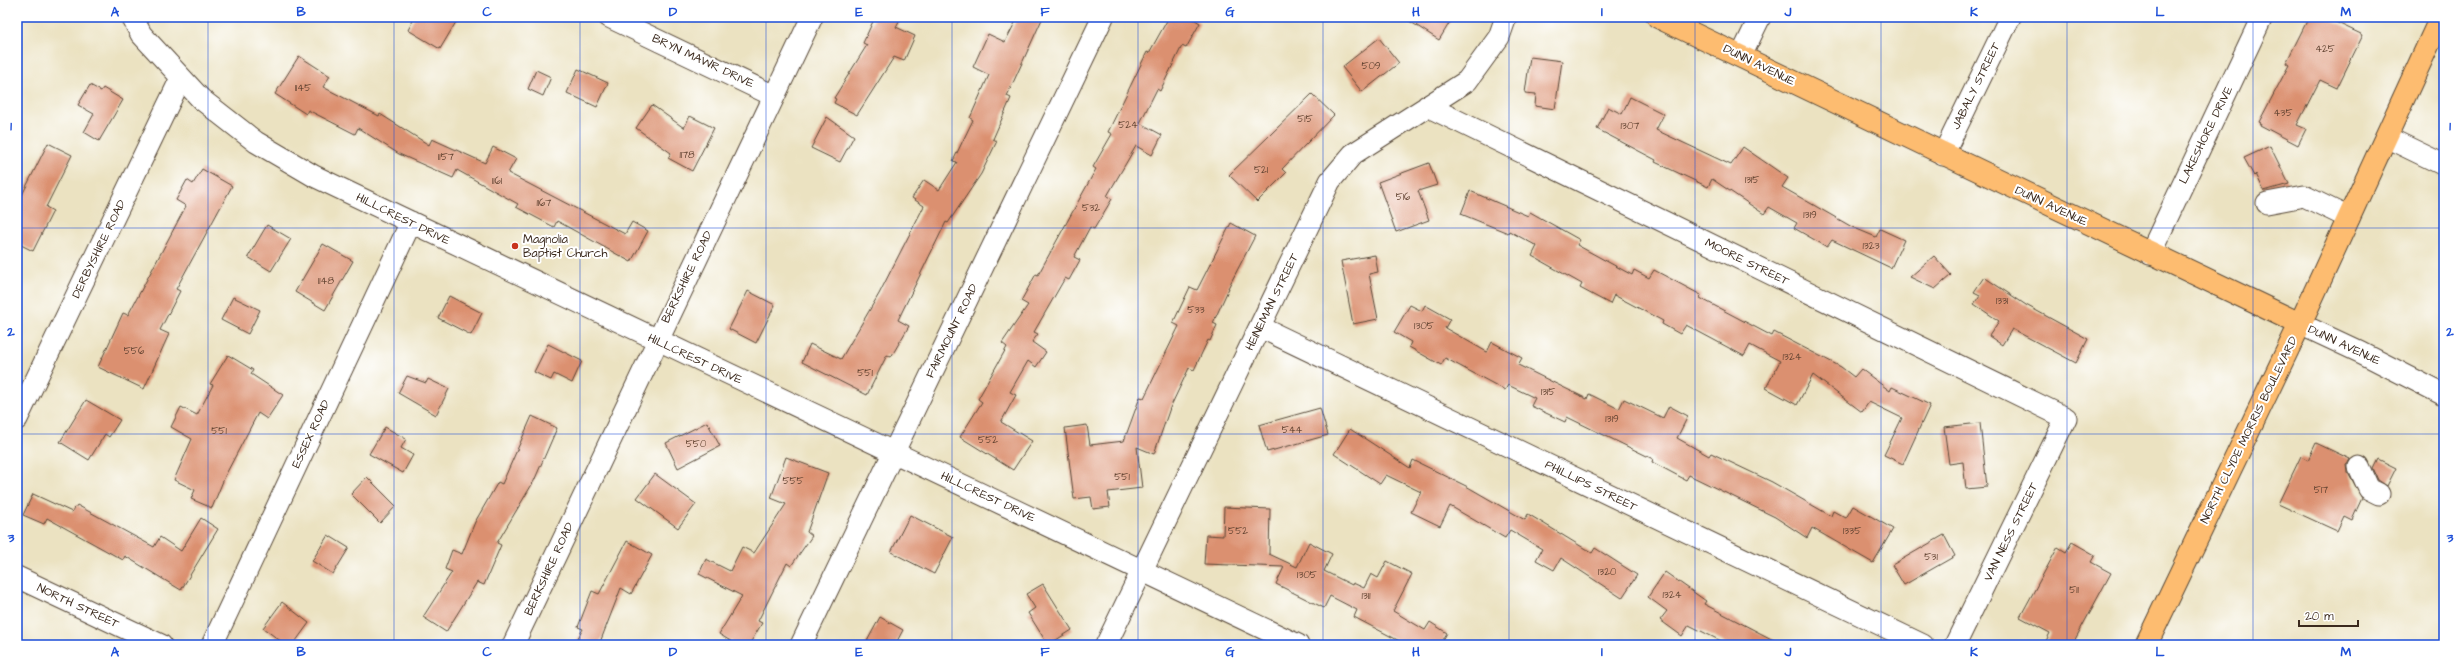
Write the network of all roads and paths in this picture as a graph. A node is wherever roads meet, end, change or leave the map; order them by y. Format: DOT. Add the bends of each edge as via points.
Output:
graph roads {
  1 [pos="132,17"];
  2 [pos="609,17"];
  3 [pos="812,17"];
  4 [pos="1103,17"];
  5 [pos="1506,17"];
  6 [pos="1658,17"];
  7 [pos="1760,17"];
  8 [pos="2010,17"];
  9 [pos="2262,17"];
  10 [pos="2441,17"];
  11 [pos="1742,56"];
  12 [pos="181,78"];
  13 [pos="774,96"];
  14 [pos="1427,106"];
  15 [pos="2386,137"];
  16 [pos="1943,155"];
  17 [pos="2444,165"];
  18 [pos="2267,203"];
  19 [pos="2349,218"];
  20 [pos="411,222"];
  21 [pos="2150,254"];
  22 [pos="2300,324"];
  23 [pos="1260,326"];
  24 [pos="657,341"];
  25 [pos="2444,395"];
  26 [pos="2066,418"];
  27 [pos="17,419"];
  28 [pos="893,453"];
  29 [pos="2359,467"];
  30 [pos="2379,494"];
  31 [pos="1142,570"];
  32 [pos="17,577"];
  33 [pos="161,645"];
  34 [pos="212,645"];
  35 [pos="513,645"];
  36 [pos="801,645"];
  37 [pos="1106,645"];
  38 [pos="1298,645"];
  39 [pos="1923,645"];
  40 [pos="1955,645"];
  41 [pos="2146,645"];
  1 -- 12 [label="street, HILLCREST DRIVE" via="141,34"];
  2 -- 13 [label="street, BRYN MAWR DRIVE"];
  3 -- 13 [label="street, BERKSHIRE ROAD"];
  4 -- 28 [label="street, FAIRMOUNT ROAD"];
  5 -- 14 [label="street, HEINEMAN STREET" via="1499,37 1468,81"];
  6 -- 11 [label="main road, DUNN AVENUE"];
  7 -- 11 [label="street"];
  8 -- 16 [label="street, JABALY STREET"];
  9 -- 21 [label="street, LAKESHORE DRIVE"];
  10 -- 15 [label="main road, NORTH CLYDE MORRIS BOULEVARD"];
  11 -- 16 [label="main road, DUNN AVENUE"];
  12 -- 20 [label="street, HILLCREST DRIVE" via="201,99 256,142 314,176"];
  12 -- 27 [label="street, DERBYSHIRE ROAD"];
  13 -- 24 [label="street, BERKSHIRE ROAD"];
  14 -- 23 [label="street, HEINEMAN STREET" via="1353,154 1330,181"];
  14 -- 26 [label="street, MOORE STREET"];
  15 -- 17 [label="street"];
  15 -- 19 [label="main road, NORTH CLYDE MORRIS BOULEVARD"];
  16 -- 21 [label="main road, DUNN AVENUE"];
  18 -- 19 [label="street" via="2304,196"];
  19 -- 22 [label="main road, NORTH CLYDE MORRIS BOULEVARD"];
  20 -- 24 [label="street, HILLCREST DRIVE"];
  20 -- 34 [label="street, ESSEX ROAD"];
  21 -- 22 [label="main road, DUNN AVENUE"];
  22 -- 25 [label="street, DUNN AVENUE"];
  22 -- 41 [label="main road, NORTH CLYDE MORRIS BOULEVARD"];
  23 -- 31 [label="street, HEINEMAN STREET"];
  23 -- 39 [label="street, PHILLIPS STREET"];
  24 -- 28 [label="street, HILLCREST DRIVE"];
  24 -- 35 [label="street, BERKSHIRE ROAD"];
  26 -- 40 [label="street, VAN NESS STREET"];
  28 -- 31 [label="street, HILLCREST DRIVE"];
  28 -- 36 [label="street, FAIRMOUNT ROAD"];
  29 -- 30 [label="street" via="2369,489"];
  31 -- 37 [label="street, HEINEMAN STREET"];
  31 -- 38 [label="street, HILLCREST DRIVE"];
  32 -- 33 [label="street, NORTH STREET"];
}
